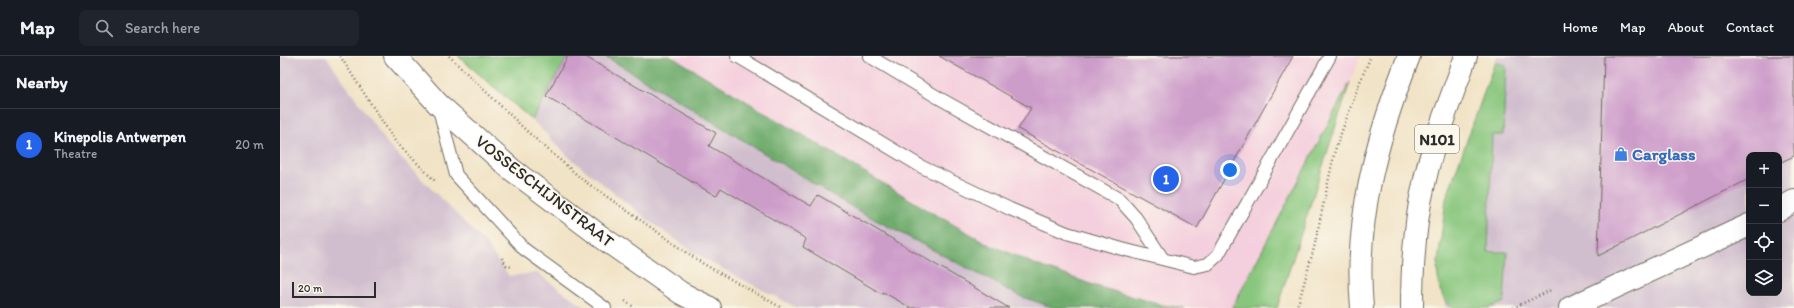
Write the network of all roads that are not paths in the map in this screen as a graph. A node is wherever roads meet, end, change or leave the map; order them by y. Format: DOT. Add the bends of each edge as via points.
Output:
graph roads {
  1 [pos="737,56"];
  2 [pos="870,56"];
  3 [pos="1330,56"];
  4 [pos="1409,56"];
  5 [pos="1466,56"];
  6 [pos="403,59"];
  7 [pos="438,104"];
  8 [pos="1794,201"];
  9 [pos="1782,208"];
  10 [pos="1746,226"];
  11 [pos="1164,259"];
  12 [pos="605,308"];
  13 [pos="710,308"];
  14 [pos="1362,308"];
  15 [pos="1412,308"];
  16 [pos="1570,308"];
  1 -- 11 [label="lane" via="922,167 976,193 1067,233"];
  2 -- 11 [label="lane" via="938,98 1118,199 1136,218"];
  3 -- 11 [label="lane" via="1218,255 1208,264 1194,267"];
  4 -- 14 [label="street" via="1374,156 1369,182 1361,249"];
  5 -- 15 [label="street, N101" via="1424,182 1416,224"];
  6 -- 7 [label="street, VOSSESCHIJNSTRAAT"];
  7 -- 12 [label="lane" via="456,175 524,249"];
  7 -- 13 [label="street, VOSSESCHIJNSTRAAT" via="511,169 600,236 681,293"];
  8 -- 9 [label="street"];
  10 -- 16 [label="street"];
}
